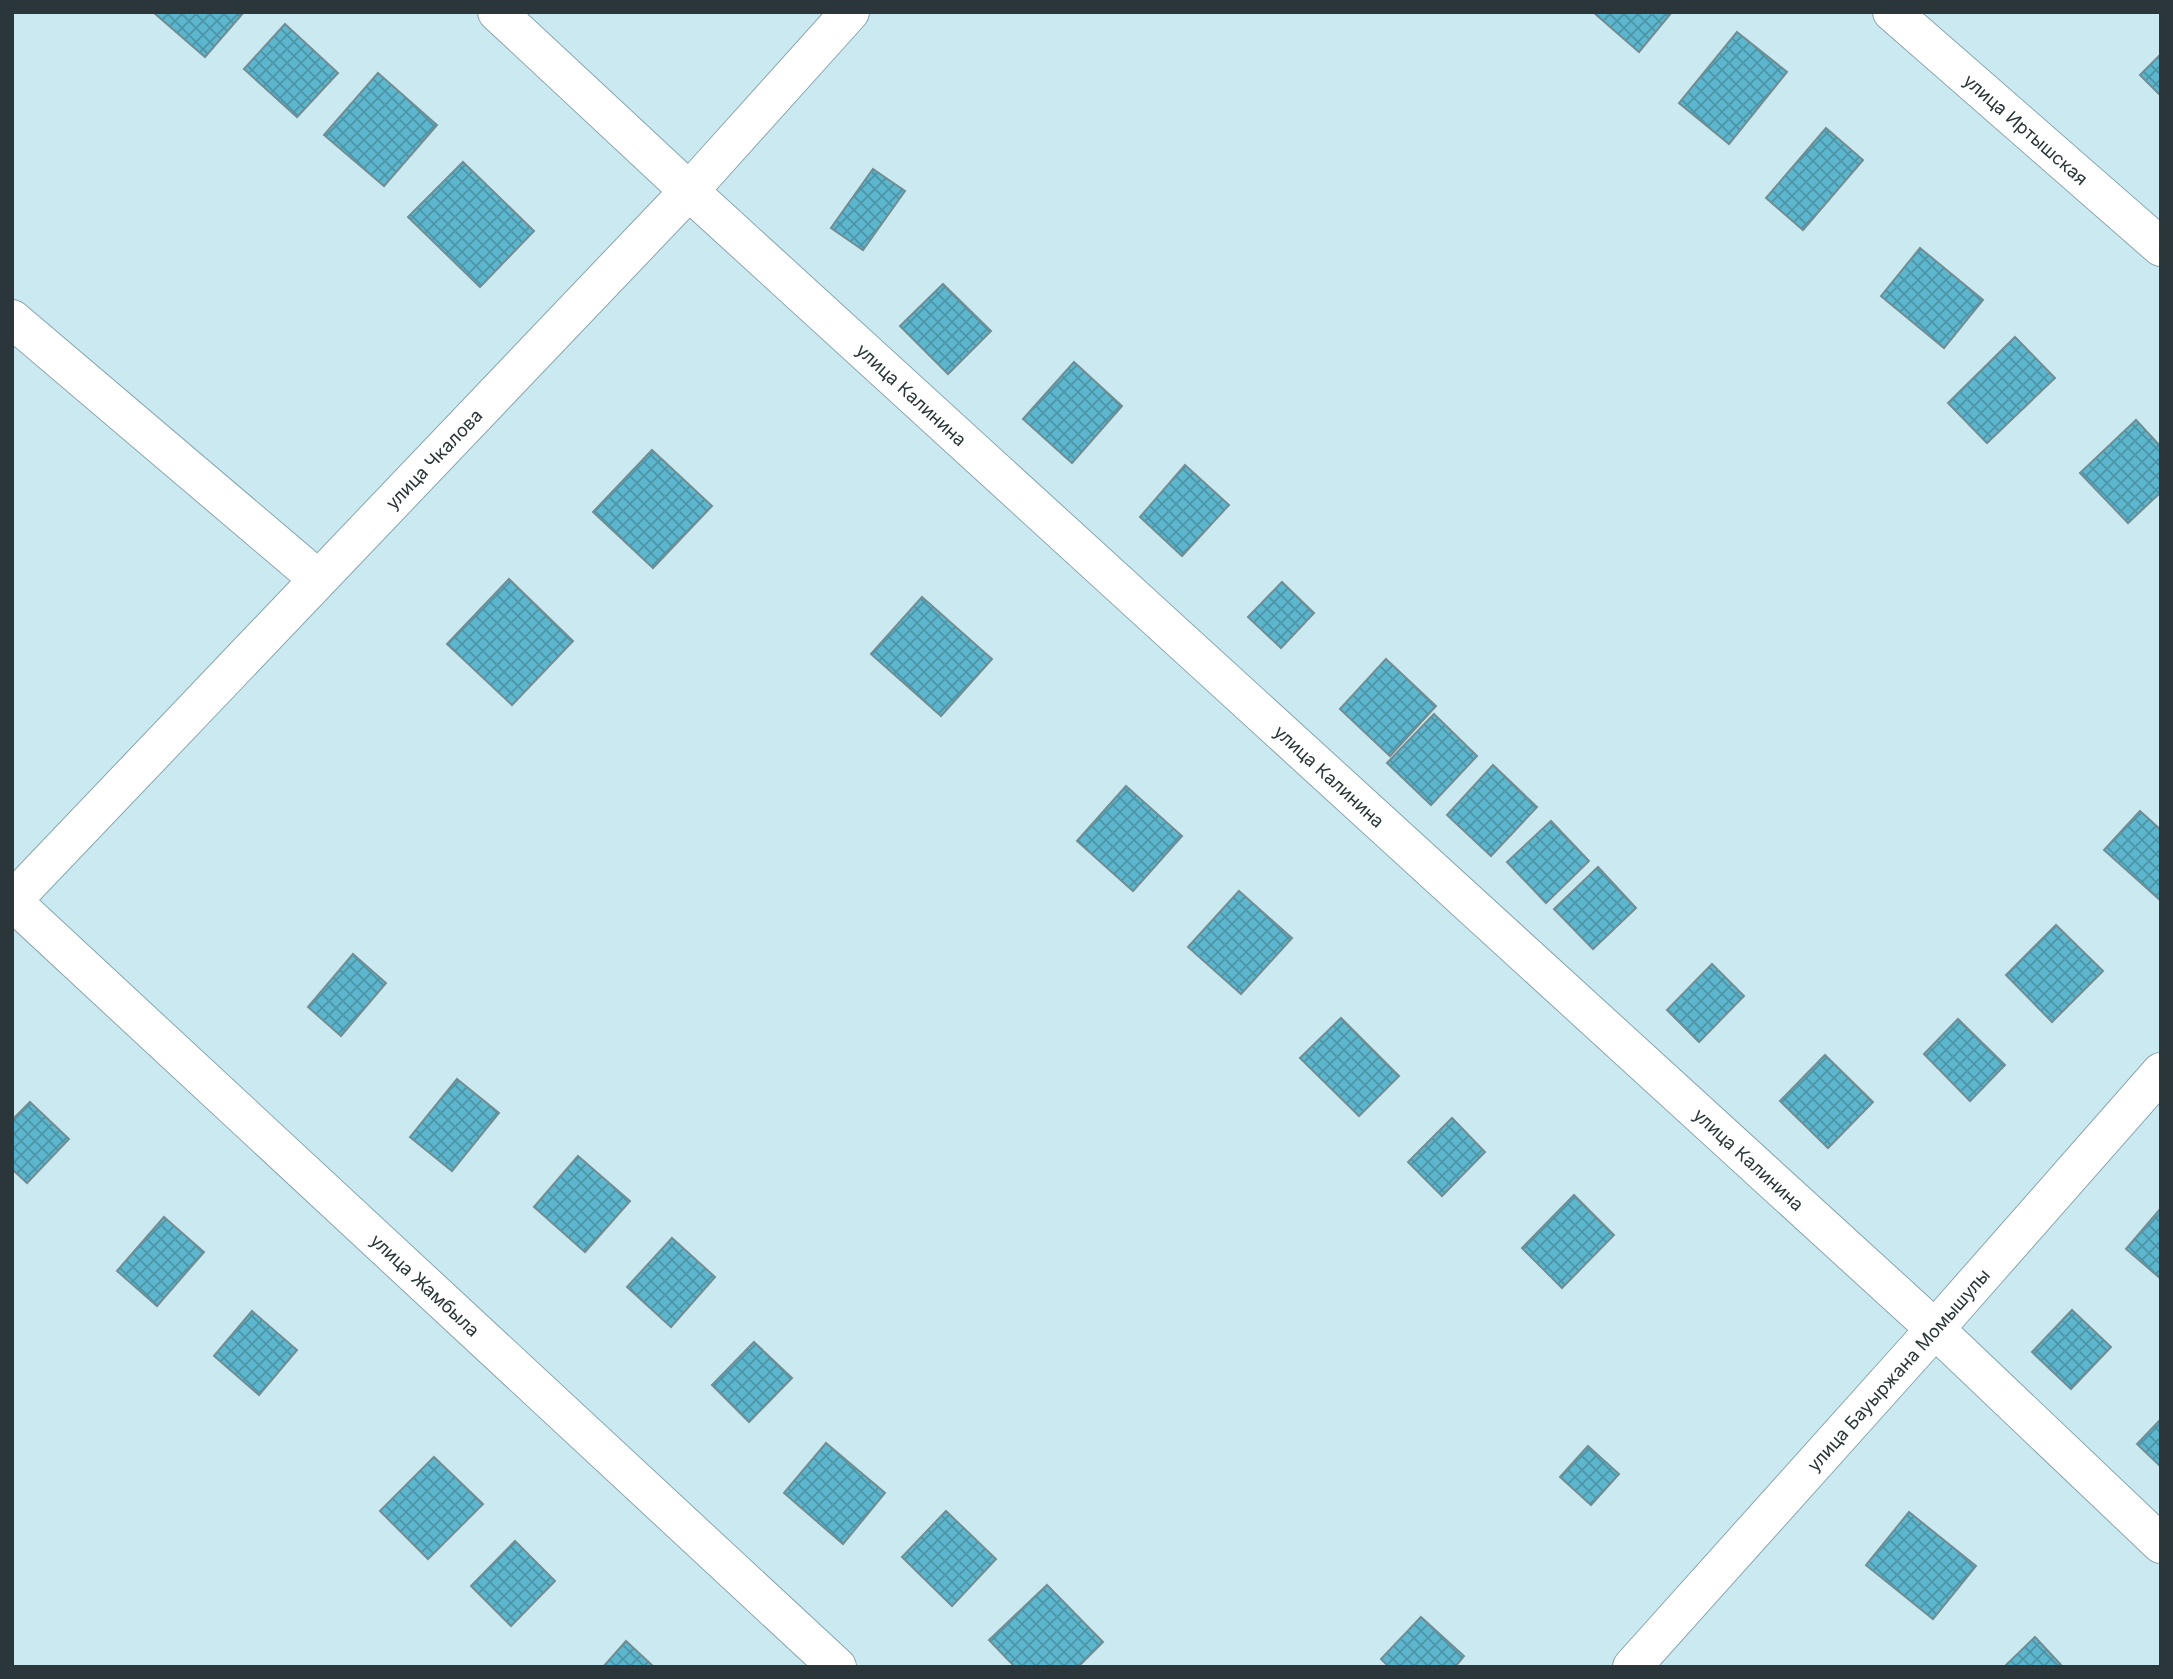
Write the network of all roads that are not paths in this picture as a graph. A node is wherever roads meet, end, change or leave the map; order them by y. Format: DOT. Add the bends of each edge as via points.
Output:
graph roads {
  1 [pos="497,12"];
  2 [pos="850,12"];
  3 [pos="1892,12"];
  4 [pos="689,191"];
  5 [pos="2161,247"];
  6 [pos="12,318"];
  7 [pos="318,579"];
  8 [pos="12,901"];
  9 [pos="2161,1072"];
  10 [pos="1935,1329"];
  11 [pos="2161,1544"];
  12 [pos="836,1667"];
  13 [pos="1632,1667"];
  1 -- 4 [label="street, улица Калинина"];
  2 -- 4 [label="street, улица Чкалова"];
  3 -- 5 [label="street, улица Иртышская"];
  4 -- 7 [label="street, улица Чкалова"];
  4 -- 10 [label="street, улица Калинина"];
  6 -- 7 [label="street"];
  7 -- 8 [label="street, улица Чкалова"];
  8 -- 12 [label="street, улица Жамбыла"];
  9 -- 10 [label="street, улица Бауыржана Момышулы"];
  10 -- 11 [label="street, улица Калинина"];
  10 -- 13 [label="street, улица Бауыржана Момышулы"];
}
